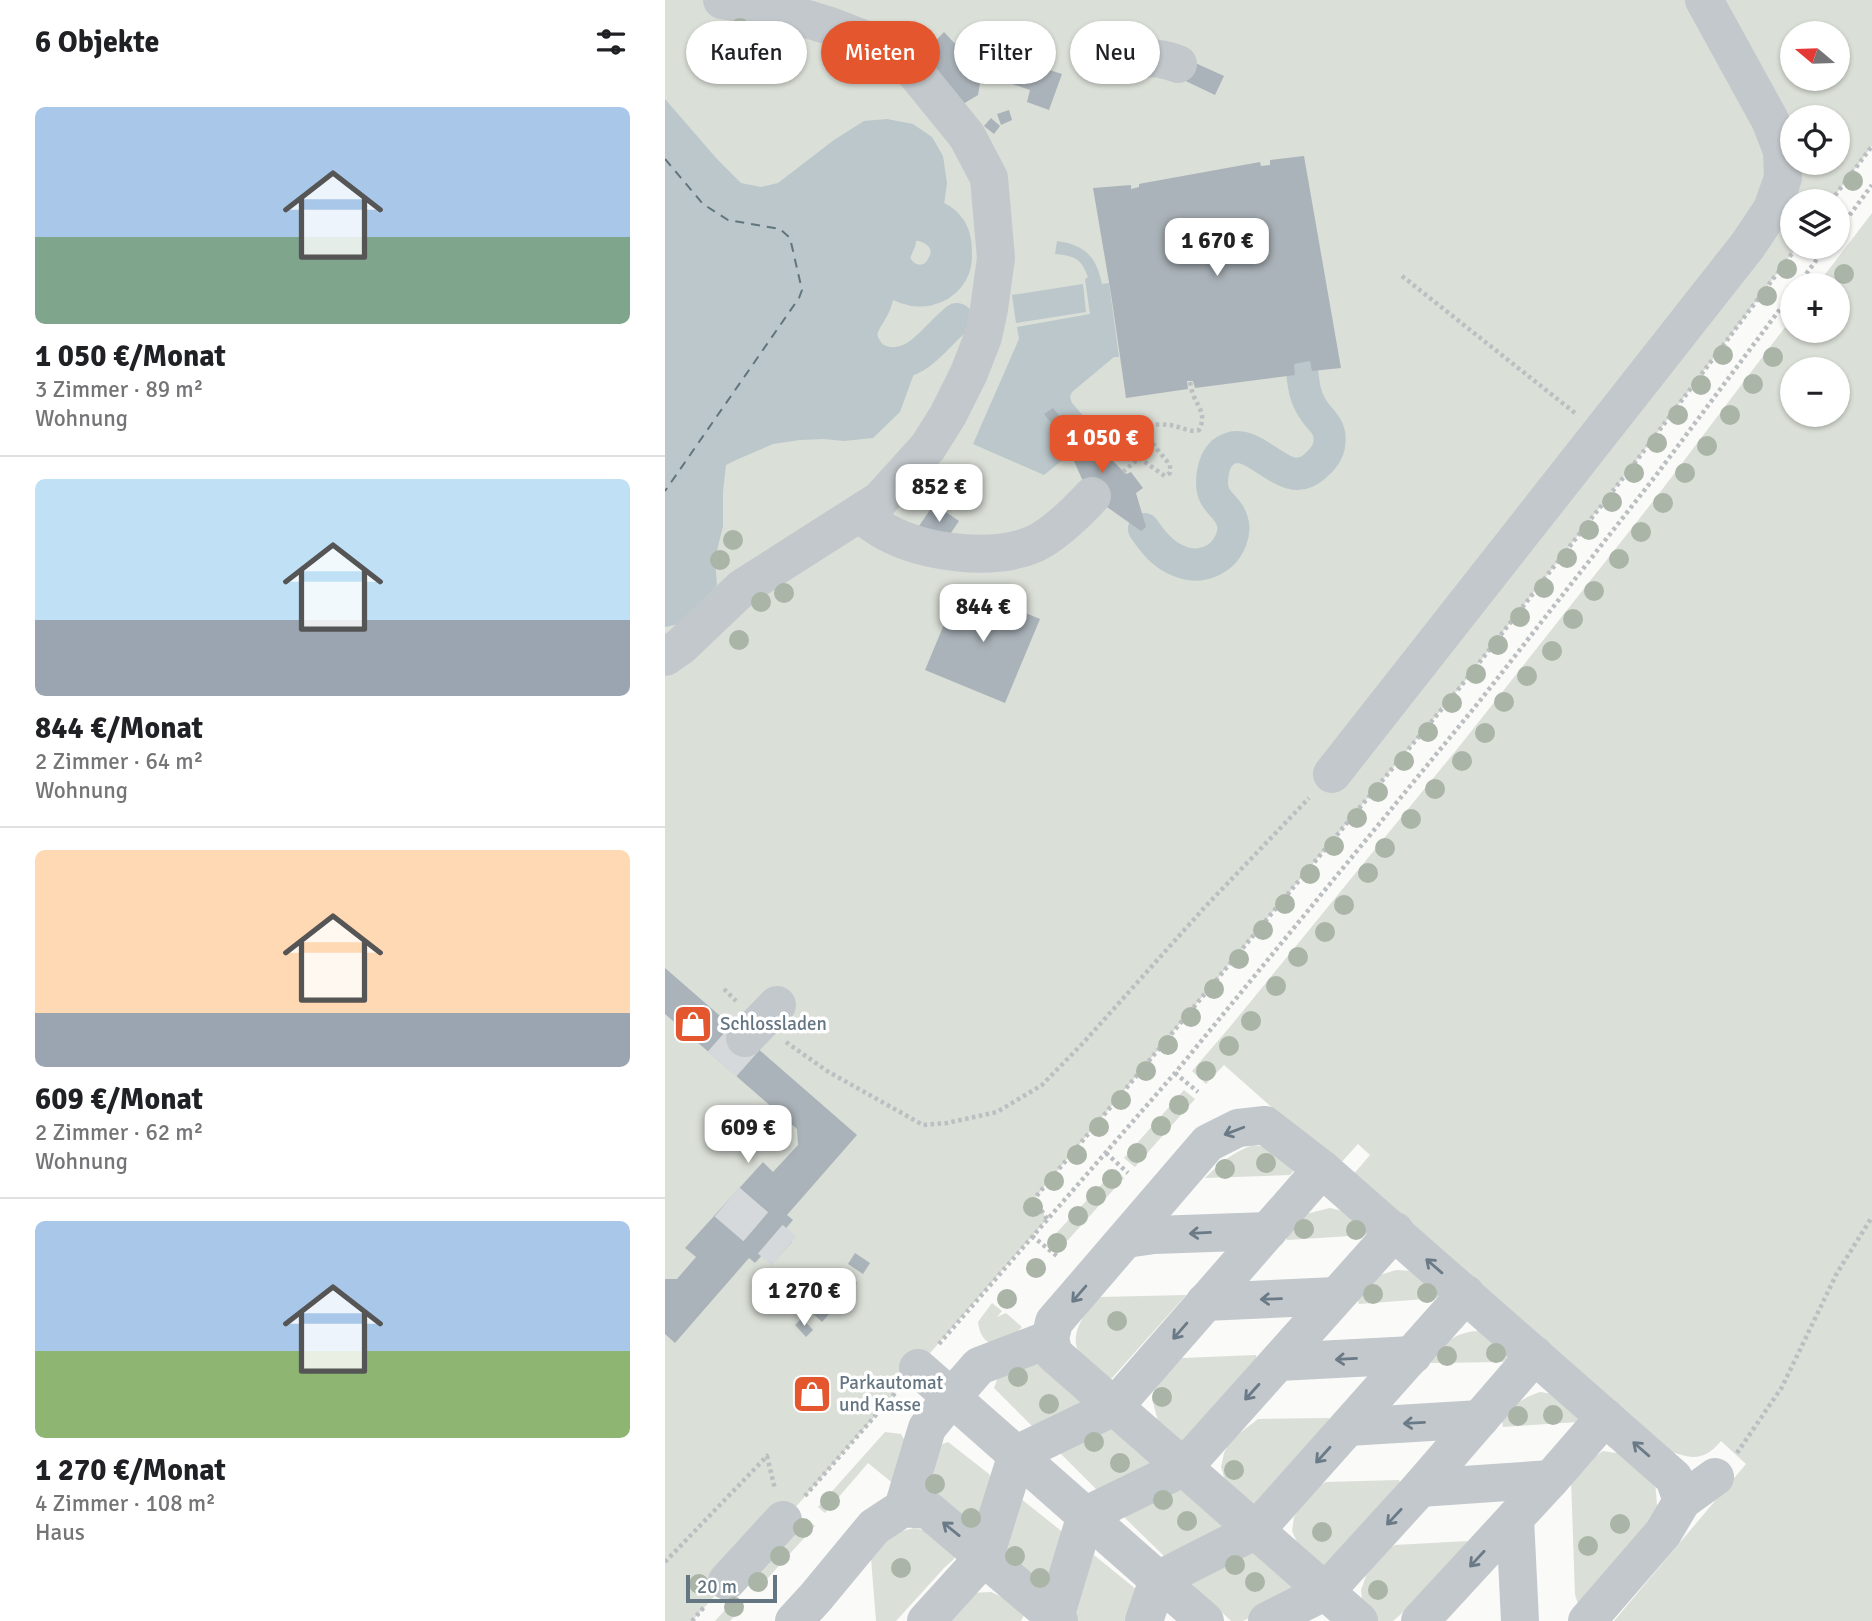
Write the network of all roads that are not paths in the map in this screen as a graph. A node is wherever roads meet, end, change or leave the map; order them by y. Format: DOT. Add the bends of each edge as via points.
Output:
graph roads {
  1 [pos="722,0"];
  2 [pos="1704,0"];
  3 [pos="1160,57"];
  4 [pos="1178,64"];
  5 [pos="1082,506"];
  6 [pos="859,513"];
  7 [pos="665,657"];
  8 [pos="1332,775"];
  9 [pos="1322,1169"];
  10 [pos="1269,1231"];
  11 [pos="1395,1231"];
  12 [pos="1126,1239"];
  13 [pos="1466,1294"];
  14 [pos="1336,1296"];
  15 [pos="1205,1302"];
  16 [pos="1050,1339"];
  17 [pos="1413,1355"];
  18 [pos="1535,1355"];
  19 [pos="1279,1363"];
  20 [pos="918,1368"];
  21 [pos="951,1397"];
  22 [pos="1114,1407"];
  23 [pos="1605,1418"];
  24 [pos="1479,1419"];
  25 [pos="1348,1427"];
  26 [pos="1017,1454"];
  27 [pos="1183,1468"];
  28 [pos="1715,1477"];
  29 [pos="1551,1479"];
  30 [pos="1420,1488"];
  31 [pos="1682,1501"];
  32 [pos="903,1508"];
  33 [pos="1086,1515"];
  34 [pos="1515,1518"];
  35 [pos="783,1520"];
  36 [pos="1256,1530"];
  37 [pos="985,1556"];
  38 [pos="1158,1580"];
  39 [pos="727,1581"];
  40 [pos="1326,1591"];
  41 [pos="1055,1620"];
  42 [pos="794,1621"];
  43 [pos="926,1621"];
  44 [pos="1144,1621"];
  45 [pos="1205,1621"];
  46 [pos="1267,1621"];
  47 [pos="1359,1621"];
  48 [pos="1420,1621"];
  49 [pos="1520,1621"];
  50 [pos="1587,1621"];
  1 -- 6 [label="street" via="830,26 885,50 915,72 967,136 989,178 996,258 983,337 964,384 928,447 880,500"];
  2 -- 8 [label="street" via="1770,120 1782,151 1783,178 1772,209"];
  3 -- 4 [label="street"];
  5 -- 6 [label="street" via="1034,544 975,553 917,545"];
  6 -- 7 [label="street" via="742,588"];
  9 -- 10 [label="street"];
  9 -- 11 [label="street"];
  9 -- 12 [label="street, one-way" via="1265,1125 1238,1128 1208,1143"];
  10 -- 12 [label="street, one-way"];
  10 -- 15 [label="street"];
  13 -- 11 [label="street, one-way"];
  11 -- 14 [label="street"];
  12 -- 16 [label="street, one-way" via="1054,1322"];
  13 -- 17 [label="street"];
  13 -- 18 [label="street"];
  14 -- 15 [label="street, one-way"];
  14 -- 19 [label="street"];
  15 -- 22 [label="street, one-way"];
  16 -- 21 [label="street" via="979,1366"];
  16 -- 22 [label="street" via="1054,1354"];
  17 -- 19 [label="street, one-way"];
  17 -- 25 [label="street"];
  18 -- 23 [label="street"];
  18 -- 24 [label="street"];
  19 -- 27 [label="street, one-way"];
  20 -- 21 [label="street"];
  21 -- 26 [label="street"];
  21 -- 32 [label="street" via="927,1428"];
  22 -- 26 [label="street"];
  22 -- 27 [label="street"];
  23 -- 29 [label="street"];
  31 -- 23 [label="street, one-way" via="1674,1478"];
  24 -- 25 [label="street, one-way"];
  24 -- 30 [label="street"];
  25 -- 36 [label="street, one-way"];
  26 -- 33 [label="street"];
  26 -- 37 [label="street"];
  27 -- 33 [label="street"];
  27 -- 36 [label="street"];
  28 -- 31 [label="street"];
  29 -- 30 [label="street"];
  29 -- 34 [label="street"];
  30 -- 40 [label="street, one-way"];
  31 -- 50 [label="street" via="1663,1533"];
  37 -- 32 [label="street, one-way" via="928,1510"];
  32 -- 42 [label="street" via="874,1527"];
  33 -- 38 [label="street"];
  33 -- 41 [label="street"];
  34 -- 48 [label="street, one-way"];
  34 -- 49 [label="street"];
  35 -- 39 [label="street"];
  36 -- 38 [label="street"];
  36 -- 40 [label="street"];
  37 -- 41 [label="street"];
  37 -- 43 [label="street"];
  38 -- 44 [label="street"];
  38 -- 45 [label="street"];
  40 -- 46 [label="street"];
  40 -- 47 [label="street"];
}
